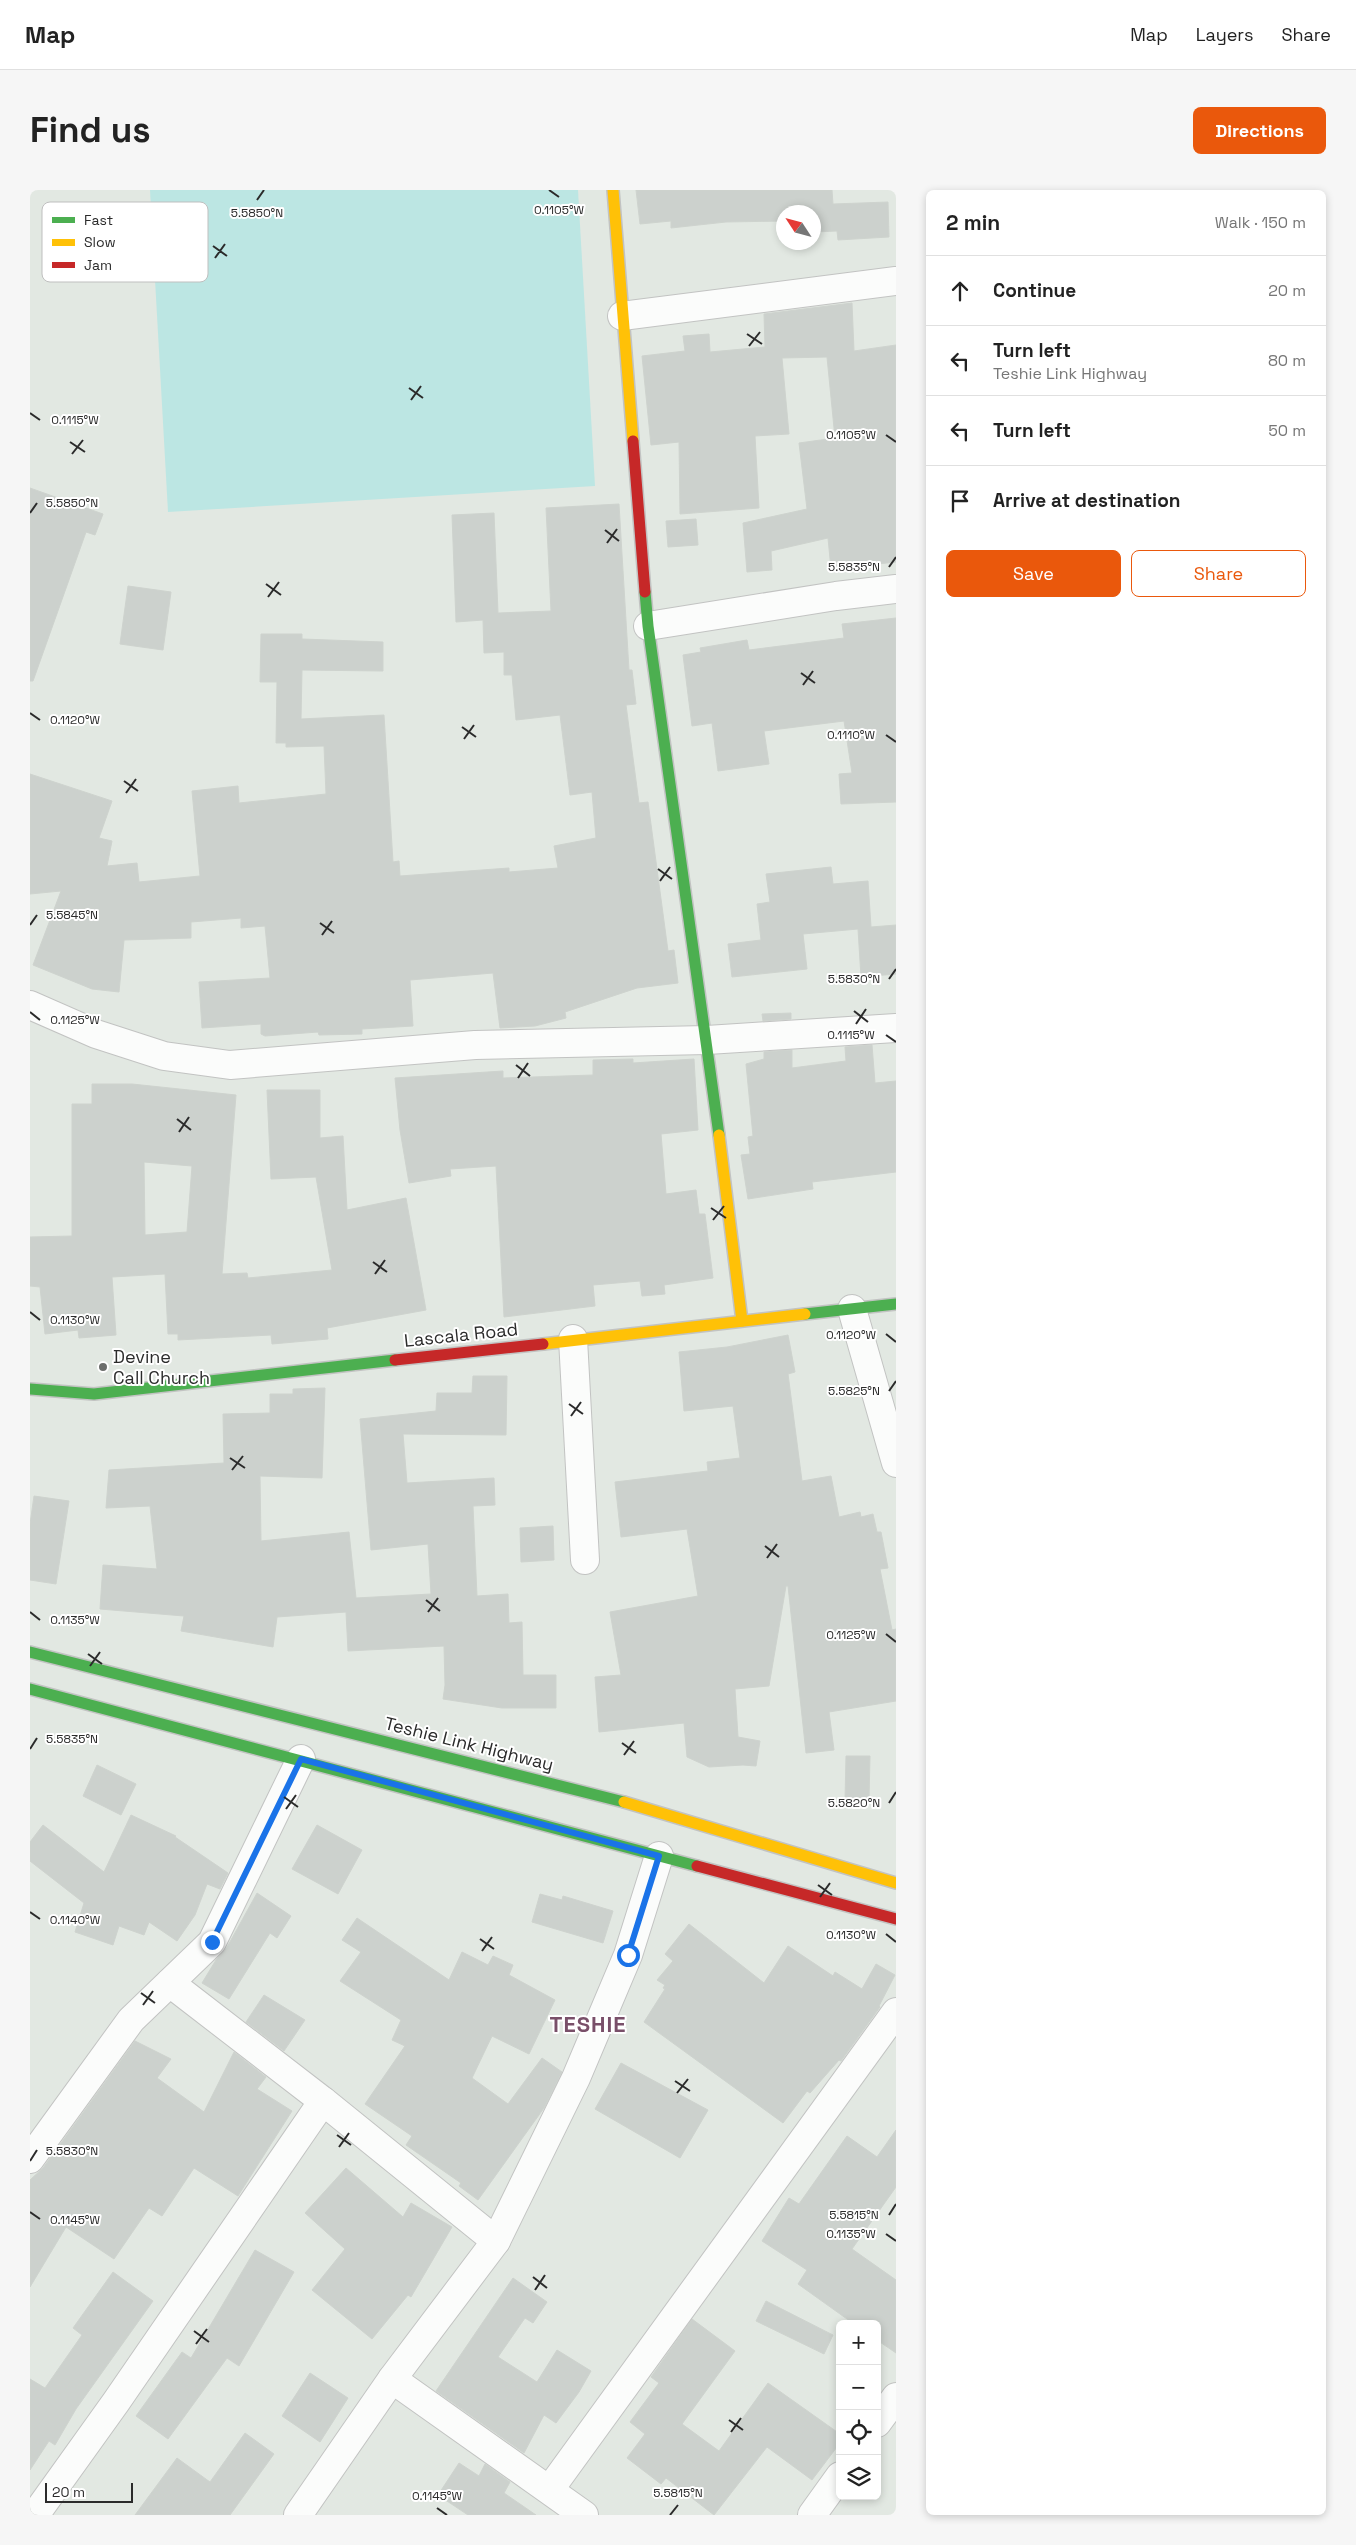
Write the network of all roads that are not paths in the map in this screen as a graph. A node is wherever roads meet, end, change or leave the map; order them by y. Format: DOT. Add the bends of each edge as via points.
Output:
graph roads {
  1 [pos="613,190"];
  2 [pos="896,281"];
  3 [pos="622,316"];
  4 [pos="896,589"];
  5 [pos="648,626"];
  6 [pos="30,1005"];
  7 [pos="896,1028"];
  8 [pos="707,1040"];
  9 [pos="896,1304"];
  10 [pos="852,1308"];
  11 [pos="742,1321"];
  12 [pos="573,1339"];
  13 [pos="30,1389"];
  14 [pos="896,1463"];
  15 [pos="586,1560"];
  16 [pos="30,1652"];
  17 [pos="30,1689"];
  18 [pos="301,1759"];
  19 [pos="659,1856"];
  20 [pos="896,1882"];
  21 [pos="896,1919"];
  22 [pos="170,1983"];
  23 [pos="896,2012"];
  24 [pos="323,2101"];
  25 [pos="30,2159"];
  26 [pos="496,2241"];
  27 [pos="392,2379"];
  28 [pos="896,2397"];
  29 [pos="881,2418"];
  30 [pos="836,2482"];
  31 [pos="550,2489"];
  32 [pos="35,2515"];
  33 [pos="298,2515"];
  34 [pos="584,2515"];
  35 [pos="812,2515"];
  1 -- 3 [label="street"];
  2 -- 3 [label="street"];
  3 -- 5 [label="street"];
  4 -- 5 [label="street"];
  5 -- 8 [label="street"];
  6 -- 8 [label="street" via="96,1034 164,1056 230,1065 475,1045"];
  7 -- 8 [label="street"];
  8 -- 11 [label="street"];
  9 -- 10 [label="street, Lascala Road"];
  10 -- 11 [label="street, Lascala Road"];
  10 -- 14 [label="street"];
  11 -- 12 [label="street, Lascala Road"];
  12 -- 13 [label="street, Lascala Road" via="94,1394"];
  12 -- 15 [label="street"];
  16 -- 20 [label="street, Teshie Link Highway" via="605,1796"];
  17 -- 18 [label="street"];
  18 -- 19 [label="street"];
  18 -- 22 [label="street" via="212,1942"];
  19 -- 21 [label="street"];
  19 -- 26 [label="street" via="628,1955 583,2061"];
  22 -- 24 [label="street"];
  22 -- 25 [label="street" via="131,2020"];
  23 -- 31 [label="street"];
  24 -- 26 [label="street"];
  24 -- 32 [label="street"];
  26 -- 27 [label="street"];
  27 -- 31 [label="street"];
  27 -- 33 [label="street"];
  28 -- 29 [label="street"];
  30 -- 35 [label="street"];
  31 -- 34 [label="street"];
}
